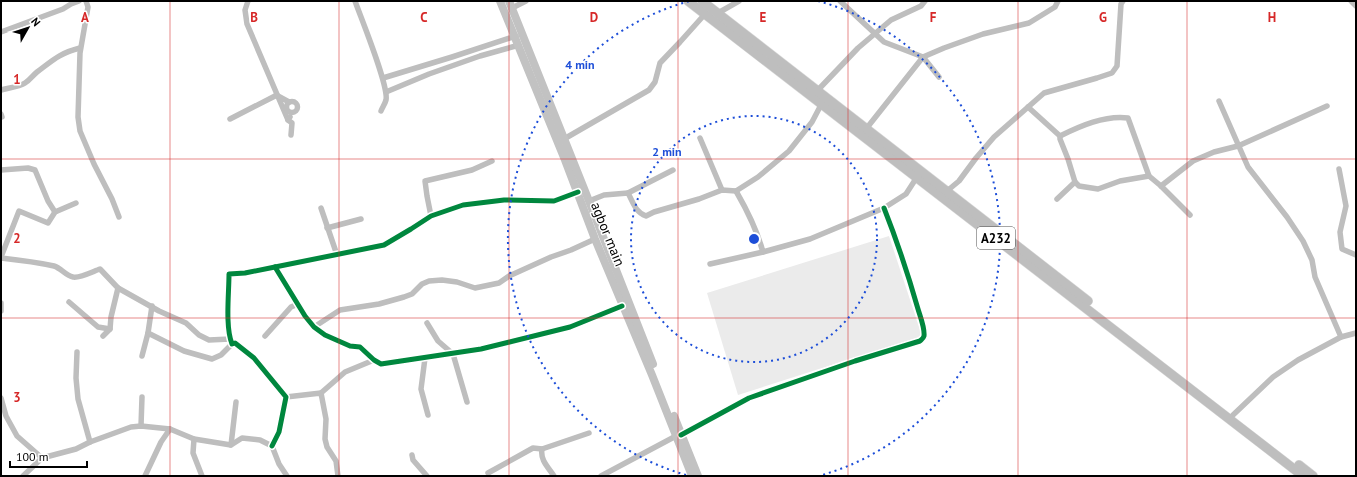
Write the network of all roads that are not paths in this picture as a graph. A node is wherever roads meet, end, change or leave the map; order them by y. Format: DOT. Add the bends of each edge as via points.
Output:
graph roads {
  1 [pos="79,1"];
  2 [pos="248,1"];
  3 [pos="355,1"];
  4 [pos="500,1"];
  5 [pos="526,1"];
  6 [pos="688,1"];
  7 [pos="702,1"];
  8 [pos="739,1"];
  9 [pos="840,1"];
  10 [pos="925,1"];
  11 [pos="1058,1"];
  12 [pos="1123,1"];
  13 [pos="1351,1"];
  14 [pos="70,2"];
  15 [pos="89,2"];
  16 [pos="510,4"];
  17 [pos="1356,6"];
  18 [pos="718,13"];
  19 [pos="705,14"];
  20 [pos="1,32"];
  21 [pos="876,34"];
  22 [pos="516,36"];
  23 [pos="519,45"];
  24 [pos="80,48"];
  25 [pos="923,57"];
  26 [pos="383,78"];
  27 [pos="939,78"];
  28 [pos="1,90"];
  29 [pos="817,91"];
  30 [pos="386,92"];
  31 [pos="278,96"];
  32 [pos="824,101"];
  33 [pos="1220,101"];
  34 [pos="1327,106"];
  35 [pos="1028,107"];
  36 [pos="381,111"];
  37 [pos="230,119"];
  38 [pos="288,120"];
  39 [pos="866,129"];
  40 [pos="291,135"];
  41 [pos="1060,136"];
  42 [pos="700,138"];
  43 [pos="564,139"];
  44 [pos="1238,146"];
  45 [pos="492,161"];
  46 [pos="1,170"];
  47 [pos="673,170"];
  48 [pos="1339,170"];
  49 [pos="1149,176"];
  50 [pos="917,177"];
  51 [pos="1075,182"];
  52 [pos="1161,186"];
  53 [pos="722,190"];
  54 [pos="736,191"];
  55 [pos="947,191"];
  56 [pos="578,192"];
  57 [pos="628,193"];
  58 [pos="1057,199"];
  59 [pos="589,201"];
  60 [pos="76,203"];
  61 [pos="321,208"];
  62 [pos="884,208"];
  63 [pos="55,212"];
  64 [pos="431,216"];
  65 [pos="1190,216"];
  66 [pos="119,217"];
  67 [pos="361,219"];
  68 [pos="327,228"];
  69 [pos="595,239"];
  70 [pos="763,252"];
  71 [pos="337,255"];
  72 [pos="1356,255"];
  73 [pos="1,258"];
  74 [pos="710,264"];
  75 [pos="275,267"];
  76 [pos="118,288"];
  77 [pos="69,302"];
  78 [pos="1,303"];
  79 [pos="298,304"];
  80 [pos="152,306"];
  81 [pos="622,306"];
  82 [pos="1,311"];
  83 [pos="427,323"];
  84 [pos="314,326"];
  85 [pos="110,329"];
  86 [pos="148,333"];
  87 [pos="1356,333"];
  88 [pos="103,336"];
  89 [pos="265,336"];
  90 [pos="1341,337"];
  91 [pos="231,342"];
  92 [pos="77,352"];
  93 [pos="453,354"];
  94 [pos="142,356"];
  95 [pos="425,358"];
  96 [pos="374,360"];
  97 [pos="321,393"];
  98 [pos="142,397"];
  99 [pos="286,397"];
  100 [pos="1,398"];
  101 [pos="236,402"];
  102 [pos="467,402"];
  103 [pos="428,415"];
  104 [pos="1233,415"];
  105 [pos="142,426"];
  106 [pos="170,429"];
  107 [pos="589,433"];
  108 [pos="678,435"];
  109 [pos="194,439"];
  110 [pos="90,442"];
  111 [pos="231,445"];
  112 [pos="272,446"];
  113 [pos="542,449"];
  114 [pos="412,455"];
  115 [pos="42,458"];
  116 [pos="488,473"];
  117 [pos="23,476"];
  118 [pos="145,476"];
  119 [pos="202,476"];
  120 [pos="287,476"];
  121 [pos="338,476"];
  122 [pos="427,476"];
  123 [pos="554,476"];
  124 [pos="601,476"];
  125 [pos="692,476"];
  126 [pos="698,476"];
  127 [pos="1303,476"];
  128 [pos="1313,476"];
  1 -- 14 [label="street"];
  2 -- 31 [label="street" via="247,24"];
  3 -- 26 [label="street"];
  4 -- 22 [label="main road, agbor main"];
  5 -- 16 [label="street"];
  6 -- 19 [label="highway, A232"];
  7 -- 18 [label="highway, A232"];
  8 -- 18 [label="street"];
  9 -- 21 [label="street"];
  10 -- 21 [label="street" via="921,6 891,20"];
  11 -- 25 [label="street" via="1055,7 1029,22 982,34"];
  12 -- 35 [label="street" via="1117,66 1112,73 1044,93"];
  13 -- 17 [label="street"];
  14 -- 20 [label="street" via="63,9"];
  15 -- 24 [label="street"];
  16 -- 43 [label="main road, agbor main"];
  18 -- 29 [label="highway, A232"];
  19 -- 32 [label="highway, A232"];
  19 -- 43 [label="street" via="660,63 655,82 649,90"];
  21 -- 25 [label="street" via="884,42"];
  21 -- 29 [label="street" via="858,48"];
  22 -- 23 [label="main road, agbor main"];
  22 -- 26 [label="street"];
  23 -- 30 [label="street" via="429,74"];
  23 -- 56 [label="main road, agbor main"];
  24 -- 28 [label="street" via="58,56 25,83"];
  24 -- 66 [label="street" via="80,131"];
  25 -- 27 [label="street"];
  25 -- 39 [label="street"];
  26 -- 30 [label="street"];
  29 -- 32 [label="highway, A232"];
  30 -- 36 [label="street" via="386,100"];
  31 -- 37 [label="street"];
  31 -- 38 [label="street"];
  31 -- 38 [label="street" via="289,102 287,109 293,112"];
  32 -- 39 [label="highway, A232"];
  32 -- 50 [label="highway, A232"];
  32 -- 54 [label="street" via="812,122 789,151"];
  33 -- 44 [label="street"];
  34 -- 44 [label="street"];
  35 -- 41 [label="street"];
  35 -- 55 [label="street" via="994,137 959,181"];
  38 -- 40 [label="street" via="292,123"];
  39 -- 55 [label="highway, A232"];
  41 -- 49 [label="street" via="1105,119 1128,118"];
  41 -- 51 [label="street"];
  42 -- 53 [label="street"];
  43 -- 59 [label="main road, agbor main"];
  44 -- 52 [label="street" via="1193,161"];
  44 -- 90 [label="street" via="1248,168 1303,241 1312,260 1315,277"];
  45 -- 64 [label="street" via="472,170 425,181"];
  46 -- 63 [label="street" via="35,170"];
  47 -- 57 [label="street"];
  48 -- 72 [label="street" via="1346,206 1340,232 1342,249"];
  49 -- 51 [label="street" via="1120,181 1098,189 1079,186"];
  49 -- 52 [label="street"];
  50 -- 62 [label="street" via="906,194"];
  50 -- 127 [label="highway, A232"];
  51 -- 58 [label="street"];
  52 -- 65 [label="street"];
  53 -- 54 [label="street"];
  53 -- 57 [label="street" via="646,216 640,213"];
  54 -- 70 [label="street" via="759,236"];
  55 -- 104 [label="highway, A232"];
  56 -- 64 [label="street" via="554,201 504,200 463,205"];
  56 -- 69 [label="main road, agbor main"];
  57 -- 59 [label="street" via="604,195"];
  59 -- 108 [label="main road, agbor main"];
  60 -- 63 [label="street"];
  61 -- 68 [label="street"];
  62 -- 70 [label="street" via="810,239"];
  62 -- 108 [label="street" via="912,287 923,339 749,398"];
  63 -- 73 [label="street" via="48,223 19,211"];
  64 -- 71 [label="street" via="384,244"];
  67 -- 68 [label="street"];
  68 -- 71 [label="street"];
  69 -- 81 [label="main road, agbor main"];
  69 -- 84 [label="street" via="498,283 475,288 458,282 429,281 412,294 379,304 340,310"];
  70 -- 74 [label="street"];
  71 -- 75 [label="street"];
  73 -- 76 [label="street" via="54,266 72,277 100,269"];
  75 -- 79 [label="street"];
  75 -- 91 [label="street" via="229,274 228,312"];
  76 -- 80 [label="street"];
  76 -- 85 [label="street"];
  77 -- 85 [label="street" via="98,326"];
  78 -- 82 [label="street"];
  79 -- 84 [label="street"];
  79 -- 89 [label="street" via="291,307"];
  80 -- 86 [label="street"];
  80 -- 91 [label="street" via="186,323 209,340"];
  81 -- 93 [label="street" via="570,327 481,350"];
  81 -- 108 [label="main road, agbor main"];
  83 -- 93 [label="street" via="438,341"];
  84 -- 96 [label="street" via="325,335 350,346 360,347"];
  85 -- 88 [label="street"];
  86 -- 91 [label="street" via="184,350 212,359 221,355"];
  86 -- 94 [label="street"];
  87 -- 90 [label="street"];
  90 -- 104 [label="street" via="1273,377"];
  91 -- 99 [label="street" via="236,343 254,358"];
  92 -- 110 [label="street" via="78,399"];
  93 -- 95 [label="street"];
  93 -- 102 [label="street"];
  95 -- 96 [label="street" via="381,364"];
  95 -- 103 [label="street" via="421,389"];
  96 -- 97 [label="street" via="345,372"];
  97 -- 99 [label="street"];
  97 -- 121 [label="street" via="326,419 325,439 336,461"];
  98 -- 105 [label="street"];
  99 -- 112 [label="street" via="279,432"];
  100 -- 115 [label="street" via="6,416 17,436"];
  101 -- 111 [label="street"];
  104 -- 128 [label="highway, A232"];
  105 -- 106 [label="street"];
  105 -- 110 [label="street" via="131,427"];
  106 -- 109 [label="street"];
  106 -- 118 [label="street" via="160,442"];
  107 -- 113 [label="street"];
  108 -- 124 [label="street"];
  108 -- 125 [label="main road, agbor main"];
  108 -- 126 [label="main road, agbor main"];
  109 -- 111 [label="street"];
  109 -- 119 [label="street" via="193,453"];
  110 -- 115 [label="street" via="76,450"];
  111 -- 112 [label="street" via="242,438 260,440"];
  112 -- 120 [label="street"];
  113 -- 116 [label="street" via="533,448"];
  113 -- 123 [label="street" via="543,459"];
  114 -- 122 [label="street" via="413,460"];
  115 -- 117 [label="street"];
}
